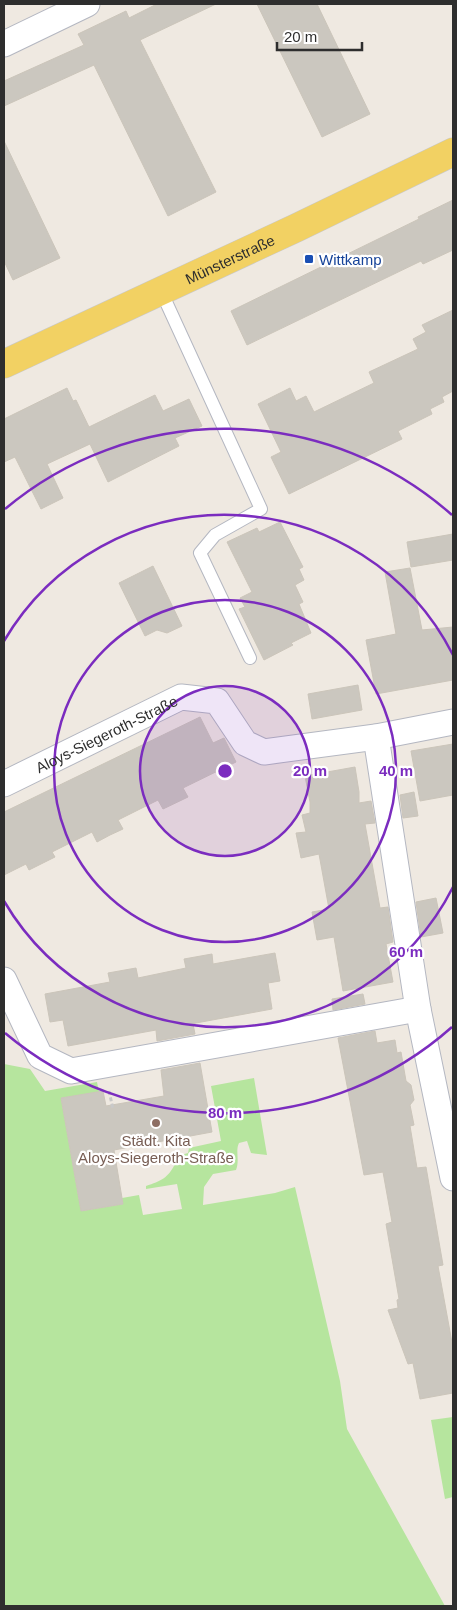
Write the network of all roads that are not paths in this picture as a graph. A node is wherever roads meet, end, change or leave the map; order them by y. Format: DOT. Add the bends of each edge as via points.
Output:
graph roads {
  1 [pos="87,4"];
  2 [pos="4,44"];
  3 [pos="453,152"];
  4 [pos="161,291"];
  5 [pos="4,364"];
  6 [pos="250,658"];
  7 [pos="453,722"];
  8 [pos="376,737"];
  9 [pos="4,784"];
  10 [pos="4,980"];
  11 [pos="418,1009"];
  12 [pos="453,1178"];
  1 -- 2 [label="street"];
  3 -- 4 [label="main road, Münsterstraße"];
  4 -- 5 [label="main road, Münsterstraße"];
  4 -- 6 [label="lane" via="262,509 215,535 200,553"];
  7 -- 8 [label="street, Aloys-Siegeroth-Straße"];
  8 -- 9 [label="street, Aloys-Siegeroth-Straße" via="264,752 245,743 216,701 181,697"];
  8 -- 11 [label="street"];
  10 -- 11 [label="street" via="40,1056 71,1071"];
  11 -- 12 [label="street"];
}
